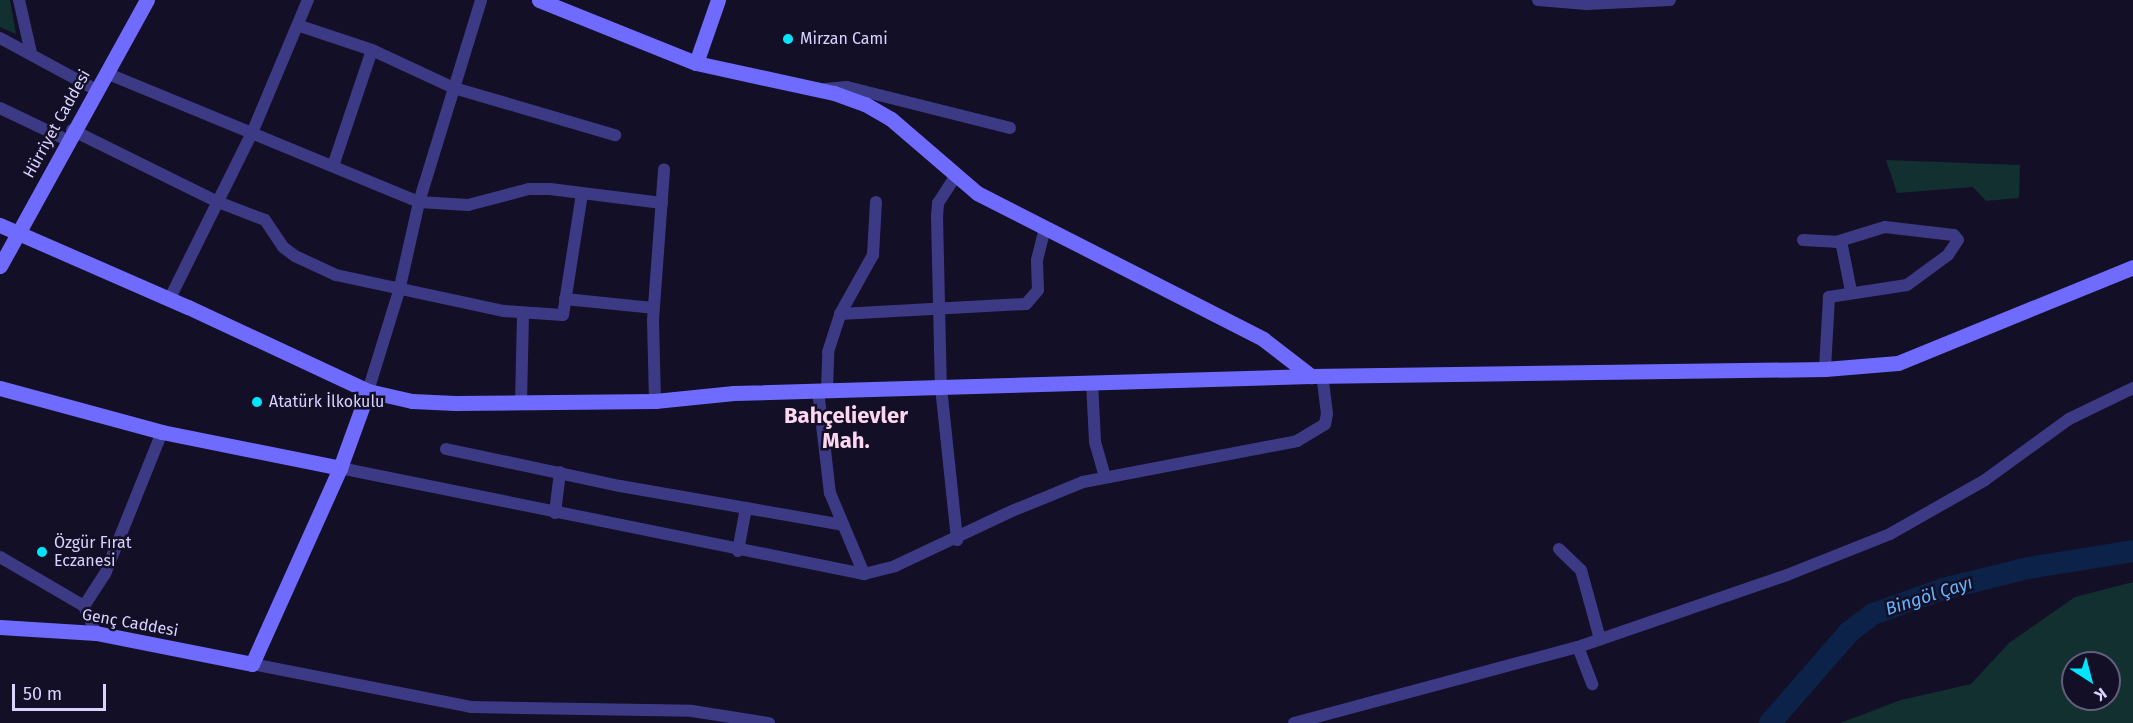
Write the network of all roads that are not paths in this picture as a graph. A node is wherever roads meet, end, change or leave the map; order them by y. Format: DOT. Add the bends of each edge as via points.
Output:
graph roads {
  1 [pos="19,0"];
  2 [pos="147,0"];
  3 [pos="308,0"];
  4 [pos="481,0"];
  5 [pos="539,0"];
  6 [pos="718,0"];
  7 [pos="1538,0"];
  8 [pos="1670,0"];
  9 [pos="300,26"];
  10 [pos="0,38"];
  11 [pos="372,50"];
  12 [pos="31,53"];
  13 [pos="696,63"];
  14 [pos="106,73"];
  15 [pos="454,88"];
  16 [pos="818,89"];
  17 [pos="96,90"];
  18 [pos="0,108"];
  19 [pos="1010,128"];
  20 [pos="252,133"];
  21 [pos="70,135"];
  22 [pos="615,135"];
  23 [pos="333,166"];
  24 [pos="664,170"];
  25 [pos="955,177"];
  26 [pos="582,193"];
  27 [pos="419,201"];
  28 [pos="218,202"];
  29 [pos="876,202"];
  30 [pos="662,203"];
  31 [pos="0,225"];
  32 [pos="1045,229"];
  33 [pos="17,235"];
  34 [pos="1803,240"];
  35 [pos="1841,241"];
  36 [pos="0,266"];
  37 [pos="2133,267"];
  38 [pos="399,291"];
  39 [pos="1851,291"];
  40 [pos="170,298"];
  41 [pos="565,299"];
  42 [pos="653,308"];
  43 [pos="940,308"];
  44 [pos="523,313"];
  45 [pos="840,314"];
  46 [pos="1825,369"];
  47 [pos="1316,376"];
  48 [pos="1092,382"];
  49 [pos="941,387"];
  50 [pos="0,388"];
  51 [pos="2133,388"];
  52 [pos="822,390"];
  53 [pos="368,391"];
  54 [pos="655,400"];
  55 [pos="521,403"];
  56 [pos="162,432"];
  57 [pos="446,449"];
  58 [pos="340,468"];
  59 [pos="560,472"];
  60 [pos="1105,477"];
  61 [pos="746,508"];
  62 [pos="555,513"];
  63 [pos="843,525"];
  64 [pos="957,540"];
  65 [pos="1559,549"];
  66 [pos="738,551"];
  67 [pos="0,557"];
  68 [pos="864,574"];
  69 [pos="84,606"];
  70 [pos="0,627"];
  71 [pos="96,633"];
  72 [pos="1600,639"];
  73 [pos="1578,647"];
  74 [pos="252,664"];
  75 [pos="1592,684"];
  76 [pos="1311,721"];
  77 [pos="769,723"];
  78 [pos="1294,723"];
  1 -- 12 [label="street"];
  2 -- 14 [label="main road, Hürriyet Caddesi"];
  3 -- 9 [label="street"];
  4 -- 15 [label="street"];
  5 -- 13 [label="main road"];
  6 -- 13 [label="main road"];
  7 -- 8 [label="street" via="1587,4"];
  9 -- 11 [label="street"];
  9 -- 20 [label="street"];
  10 -- 12 [label="street"];
  11 -- 15 [label="street"];
  11 -- 23 [label="street"];
  12 -- 17 [label="street"];
  13 -- 16 [label="main road"];
  14 -- 17 [label="main road, Hürriyet Caddesi"];
  14 -- 20 [label="street"];
  15 -- 22 [label="street"];
  15 -- 27 [label="street"];
  16 -- 19 [label="street" via="847,87"];
  16 -- 25 [label="main road" via="880,112"];
  17 -- 21 [label="main road, Hürriyet Caddesi"];
  18 -- 21 [label="street"];
  20 -- 23 [label="street"];
  20 -- 28 [label="street"];
  21 -- 28 [label="street"];
  21 -- 33 [label="main road, Hürriyet Caddesi"];
  23 -- 27 [label="street"];
  24 -- 30 [label="street"];
  25 -- 32 [label="main road"];
  25 -- 43 [label="street" via="938,202"];
  26 -- 27 [label="street" via="529,189 468,205"];
  26 -- 30 [label="street"];
  26 -- 41 [label="street"];
  27 -- 38 [label="street"];
  28 -- 38 [label="street" via="265,220 283,246 309,264"];
  28 -- 40 [label="street"];
  29 -- 45 [label="street" via="873,255"];
  30 -- 42 [label="street"];
  31 -- 33 [label="main road"];
  32 -- 43 [label="street" via="1037,260 1038,290 1030,302"];
  32 -- 47 [label="main road" via="1263,339"];
  33 -- 36 [label="main road, Hürriyet Caddesi"];
  33 -- 40 [label="main road"];
  34 -- 35 [label="street"];
  35 -- 39 [label="street"];
  35 -- 39 [label="street" via="1885,227 1954,235 1958,240 1948,255 1907,285"];
  37 -- 46 [label="main road" via="1898,363"];
  38 -- 44 [label="street"];
  38 -- 53 [label="street"];
  39 -- 46 [label="street" via="1829,297"];
  40 -- 53 [label="main road"];
  41 -- 42 [label="street"];
  41 -- 44 [label="street" via="563,315"];
  42 -- 54 [label="street"];
  43 -- 45 [label="street"];
  43 -- 49 [label="street"];
  44 -- 55 [label="street"];
  45 -- 52 [label="street"];
  46 -- 47 [label="main road"];
  47 -- 48 [label="main road"];
  47 -- 60 [label="street" via="1327,414 1324,424 1297,441"];
  48 -- 49 [label="main road"];
  48 -- 60 [label="street" via="1094,432"];
  49 -- 52 [label="main road"];
  49 -- 64 [label="street"];
  50 -- 56 [label="main road"];
  51 -- 72 [label="street" via="2069,419 1985,480 1890,534"];
  52 -- 54 [label="main road"];
  52 -- 63 [label="street" via="823,464"];
  53 -- 55 [label="main road" via="411,401"];
  53 -- 58 [label="main road"];
  54 -- 55 [label="main road"];
  56 -- 58 [label="main road"];
  56 -- 69 [label="street" via="105,574"];
  57 -- 59 [label="street"];
  58 -- 62 [label="street"];
  58 -- 74 [label="main road"];
  59 -- 61 [label="street"];
  59 -- 62 [label="street"];
  60 -- 64 [label="street" via="1012,511"];
  61 -- 63 [label="street"];
  61 -- 66 [label="street"];
  62 -- 66 [label="street"];
  63 -- 68 [label="street"];
  64 -- 68 [label="street" via="895,566"];
  65 -- 72 [label="street" via="1581,570"];
  66 -- 68 [label="street"];
  67 -- 69 [label="street"];
  69 -- 71 [label="street"];
  70 -- 71 [label="main road, Genç Caddesi"];
  71 -- 74 [label="main road, Genç Caddesi"];
  72 -- 73 [label="street"];
  73 -- 75 [label="street"];
  73 -- 76 [label="street"];
  74 -- 77 [label="street" via="471,707 692,711"];
  76 -- 78 [label="street"];
}
